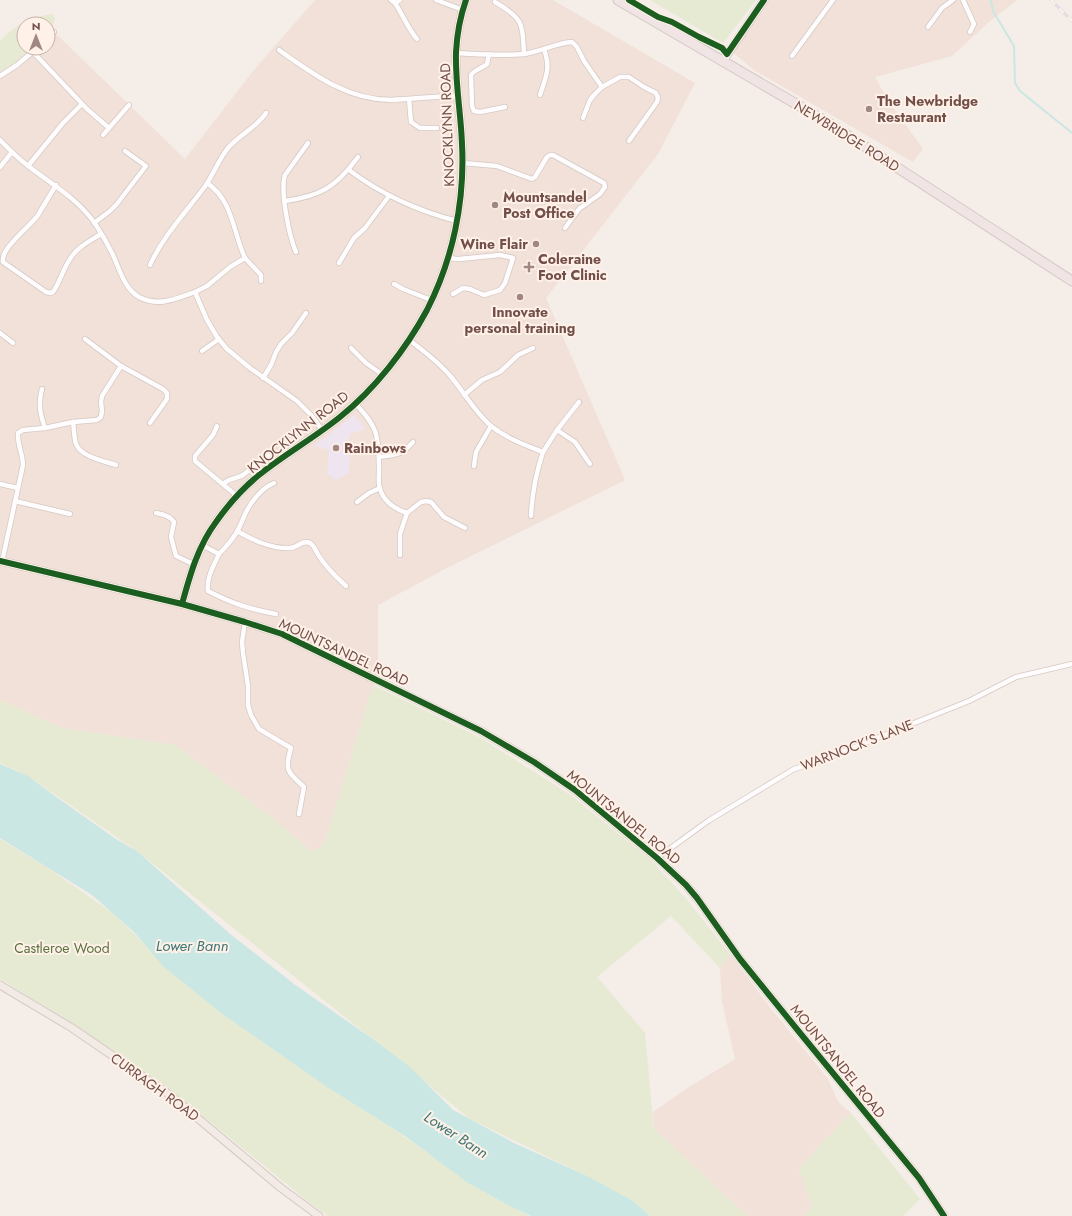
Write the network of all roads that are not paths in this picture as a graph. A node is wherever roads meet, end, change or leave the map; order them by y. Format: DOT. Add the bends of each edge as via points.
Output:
graph roads {
  1 [pos="400,0"];
  2 [pos="436,0"];
  3 [pos="466,0"];
  4 [pos="618,0"];
  5 [pos="764,0"];
  6 [pos="833,0"];
  7 [pos="953,0"];
  8 [pos="963,0"];
  9 [pos="393,2"];
  10 [pos="495,2"];
  11 [pos="463,10"];
  12 [pos="928,26"];
  13 [pos="970,32"];
  14 [pos="417,39"];
  15 [pos="279,50"];
  16 [pos="544,50"];
  17 [pos="456,53"];
  18 [pos="489,54"];
  19 [pos="524,54"];
  20 [pos="28,56"];
  21 [pos="37,56"];
  22 [pos="792,56"];
  23 [pos="723,61"];
  24 [pos="0,76"];
  25 [pos="602,87"];
  26 [pos="540,94"];
  27 [pos="458,96"];
  28 [pos="409,99"];
  29 [pos="82,104"];
  30 [pos="130,105"];
  31 [pos="505,107"];
  32 [pos="266,113"];
  33 [pos="583,118"];
  34 [pos="109,128"];
  35 [pos="437,128"];
  36 [pos="103,135"];
  37 [pos="0,140"];
  38 [pos="629,142"];
  39 [pos="308,143"];
  40 [pos="125,151"];
  41 [pos="12,152"];
  42 [pos="358,157"];
  43 [pos="463,163"];
  44 [pos="28,166"];
  45 [pos="0,167"];
  46 [pos="349,170"];
  47 [pos="207,183"];
  48 [pos="56,186"];
  49 [pos="389,196"];
  50 [pos="285,201"];
  51 [pos="457,221"];
  52 [pos="94,223"];
  53 [pos="565,228"];
  54 [pos="101,234"];
  55 [pos="296,252"];
  56 [pos="448,257"];
  57 [pos="245,258"];
  58 [pos="339,263"];
  59 [pos="150,266"];
  60 [pos="261,281"];
  61 [pos="1072,281"];
  62 [pos="394,284"];
  63 [pos="195,292"];
  64 [pos="453,294"];
  65 [pos="431,300"];
  66 [pos="306,313"];
  67 [pos="0,333"];
  68 [pos="85,339"];
  69 [pos="219,339"];
  70 [pos="409,340"];
  71 [pos="13,343"];
  72 [pos="351,348"];
  73 [pos="533,348"];
  74 [pos="202,351"];
  75 [pos="121,366"];
  76 [pos="383,375"];
  77 [pos="263,378"];
  78 [pos="42,389"];
  79 [pos="464,395"];
  80 [pos="579,402"];
  81 [pos="355,403"];
  82 [pos="73,422"];
  83 [pos="150,423"];
  84 [pos="217,426"];
  85 [pos="491,426"];
  86 [pos="45,428"];
  87 [pos="322,430"];
  88 [pos="557,430"];
  89 [pos="413,442"];
  90 [pos="543,452"];
  91 [pos="268,455"];
  92 [pos="379,457"];
  93 [pos="590,464"];
  94 [pos="116,465"];
  95 [pos="474,466"];
  96 [pos="274,483"];
  97 [pos="0,484"];
  98 [pos="223,484"];
  99 [pos="18,488"];
  100 [pos="380,488"];
  101 [pos="237,496"];
  102 [pos="15,501"];
  103 [pos="357,502"];
  104 [pos="156,513"];
  105 [pos="407,513"];
  106 [pos="70,514"];
  107 [pos="531,516"];
  108 [pos="465,528"];
  109 [pos="237,531"];
  110 [pos="202,544"];
  111 [pos="219,554"];
  112 [pos="400,555"];
  113 [pos="1,561"];
  114 [pos="193,564"];
  115 [pos="346,586"];
  116 [pos="182,604"];
  117 [pos="276,614"];
  118 [pos="245,622"];
  119 [pos="1072,664"];
  120 [pos="299,814"];
  121 [pos="657,858"];
  122 [pos="0,985"];
  123 [pos="319,1216"];
  124 [pos="944,1216"];
  1 -- 9 [label="street"];
  2 -- 11 [label="street"];
  3 -- 11 [label="street, KNOCKLYNN ROAD"];
  4 -- 23 [label="highway, NEWBRIDGE ROAD"];
  5 -- 23 [label="street"];
  6 -- 22 [label="street"];
  7 -- 12 [label="street" via="942,8"];
  8 -- 13 [label="street" via="974,24"];
  9 -- 14 [label="street"];
  10 -- 19 [label="street" via="512,12 519,21 523,31"];
  11 -- 17 [label="street, KNOCKLYNN ROAD"];
  15 -- 28 [label="street" via="342,90 382,99"];
  16 -- 19 [label="street"];
  16 -- 25 [label="street" via="572,42"];
  16 -- 26 [label="street" via="548,70"];
  17 -- 18 [label="street"];
  17 -- 27 [label="street, KNOCKLYNN ROAD"];
  18 -- 19 [label="street"];
  18 -- 31 [label="street" via="487,64 477,68 471,75 472,106 474,111 480,112"];
  20 -- 24 [label="street"];
  21 -- 29 [label="street"];
  23 -- 61 [label="highway, NEWBRIDGE ROAD" via="828,122"];
  25 -- 33 [label="street" via="590,100"];
  25 -- 38 [label="street" via="626,76 658,95 657,102"];
  27 -- 28 [label="street"];
  27 -- 43 [label="street, KNOCKLYNN ROAD"];
  28 -- 35 [label="street" via="411,122 420,128"];
  29 -- 34 [label="street"];
  29 -- 44 [label="street" via="63,122"];
  30 -- 34 [label="street"];
  32 -- 47 [label="street" via="227,150"];
  34 -- 36 [label="street"];
  37 -- 41 [label="street"];
  39 -- 50 [label="street" via="285,174"];
  40 -- 52 [label="street" via="146,166 116,206"];
  41 -- 44 [label="street"];
  41 -- 45 [label="street"];
  42 -- 46 [label="street"];
  43 -- 51 [label="street, KNOCKLYNN ROAD"];
  43 -- 53 [label="street" via="497,166 532,179 547,157 553,155 604,182 600,194 579,208"];
  44 -- 48 [label="street"];
  46 -- 49 [label="street"];
  46 -- 50 [label="street" via="325,190"];
  47 -- 57 [label="street" via="213,187 228,208"];
  47 -- 59 [label="street" via="155,255"];
  48 -- 52 [label="street" via="78,204"];
  48 -- 54 [label="street" via="34,220 3,256 4,262 50,293 53,292 76,251"];
  49 -- 51 [label="street"];
  49 -- 58 [label="street" via="365,228 354,238"];
  50 -- 55 [label="street"];
  51 -- 56 [label="street, KNOCKLYNN ROAD"];
  52 -- 54 [label="street"];
  54 -- 63 [label="street" via="125,281 138,296 158,303"];
  56 -- 64 [label="street" via="459,259 500,255 513,258 500,290 484,295 470,288 463,288"];
  56 -- 65 [label="street, KNOCKLYNN ROAD"];
  57 -- 60 [label="street" via="261,275"];
  57 -- 63 [label="street"];
  62 -- 65 [label="street"];
  63 -- 69 [label="street" via="207,320"];
  65 -- 70 [label="street, KNOCKLYNN ROAD"];
  66 -- 77 [label="street" via="281,344"];
  67 -- 71 [label="street"];
  68 -- 75 [label="street"];
  69 -- 74 [label="street"];
  69 -- 77 [label="street" via="237,358"];
  70 -- 76 [label="street, KNOCKLYNN ROAD"];
  70 -- 79 [label="street" via="445,370"];
  72 -- 76 [label="street"];
  73 -- 79 [label="street" via="518,355 500,372 482,380"];
  75 -- 82 [label="street" via="102,396 100,417 97,420"];
  75 -- 83 [label="street" via="167,393 167,399"];
  76 -- 81 [label="street, KNOCKLYNN ROAD"];
  77 -- 87 [label="street" via="297,401"];
  78 -- 86 [label="street" via="39,411"];
  79 -- 85 [label="street"];
  80 -- 88 [label="street"];
  81 -- 87 [label="street, KNOCKLYNN ROAD"];
  81 -- 92 [label="street" via="372,425"];
  82 -- 86 [label="street"];
  82 -- 94 [label="street" via="76,443 80,451"];
  84 -- 98 [label="street" via="214,435 196,456 195,461"];
  85 -- 90 [label="street" via="517,442"];
  85 -- 95 [label="street" via="476,452"];
  86 -- 99 [label="street" via="23,430 18,433 23,458"];
  87 -- 101 [label="street, KNOCKLYNN ROAD" via="259,475"];
  88 -- 90 [label="street"];
  88 -- 93 [label="street" via="575,442"];
  89 -- 92 [label="street" via="399,454"];
  90 -- 107 [label="street" via="532,493"];
  91 -- 98 [label="street" via="239,478 227,480"];
  92 -- 100 [label="street"];
  96 -- 109 [label="street" via="262,491 247,510"];
  97 -- 99 [label="street"];
  98 -- 101 [label="street"];
  99 -- 102 [label="street"];
  100 -- 103 [label="street"];
  100 -- 105 [label="street" via="385,499 396,509"];
  101 -- 110 [label="street, KNOCKLYNN ROAD"];
  102 -- 106 [label="street"];
  102 -- 113 [label="street"];
  104 -- 114 [label="street" via="172,519 174,522 170,537 176,556"];
  105 -- 108 [label="street" via="421,502 431,502 444,517"];
  105 -- 112 [label="street" via="400,534"];
  109 -- 111 [label="street"];
  109 -- 115 [label="street" via="257,543 272,546 293,548 309,542"];
  110 -- 111 [label="street"];
  110 -- 114 [label="street, KNOCKLYNN ROAD"];
  111 -- 117 [label="street" via="208,591 246,608"];
  113 -- 116 [label="street, MOUNTSANDEL ROAD"];
  114 -- 116 [label="street, KNOCKLYNN ROAD"];
  116 -- 118 [label="street, MOUNTSANDEL ROAD"];
  118 -- 120 [label="street" via="242,642 248,705 259,729 291,748 287,761 290,774 304,787"];
  118 -- 121 [label="street, MOUNTSANDEL ROAD" via="282,634 481,731 575,790"];
  119 -- 121 [label="street, WARNOCK'S LANE" via="1016,678 969,701 794,769 708,821"];
  121 -- 124 [label="street, MOUNTSANDEL ROAD" via="697,898 740,958 919,1178"];
  122 -- 123 [label="main road, CURRAGH ROAD" via="72,1028 170,1095 281,1188"];
}
